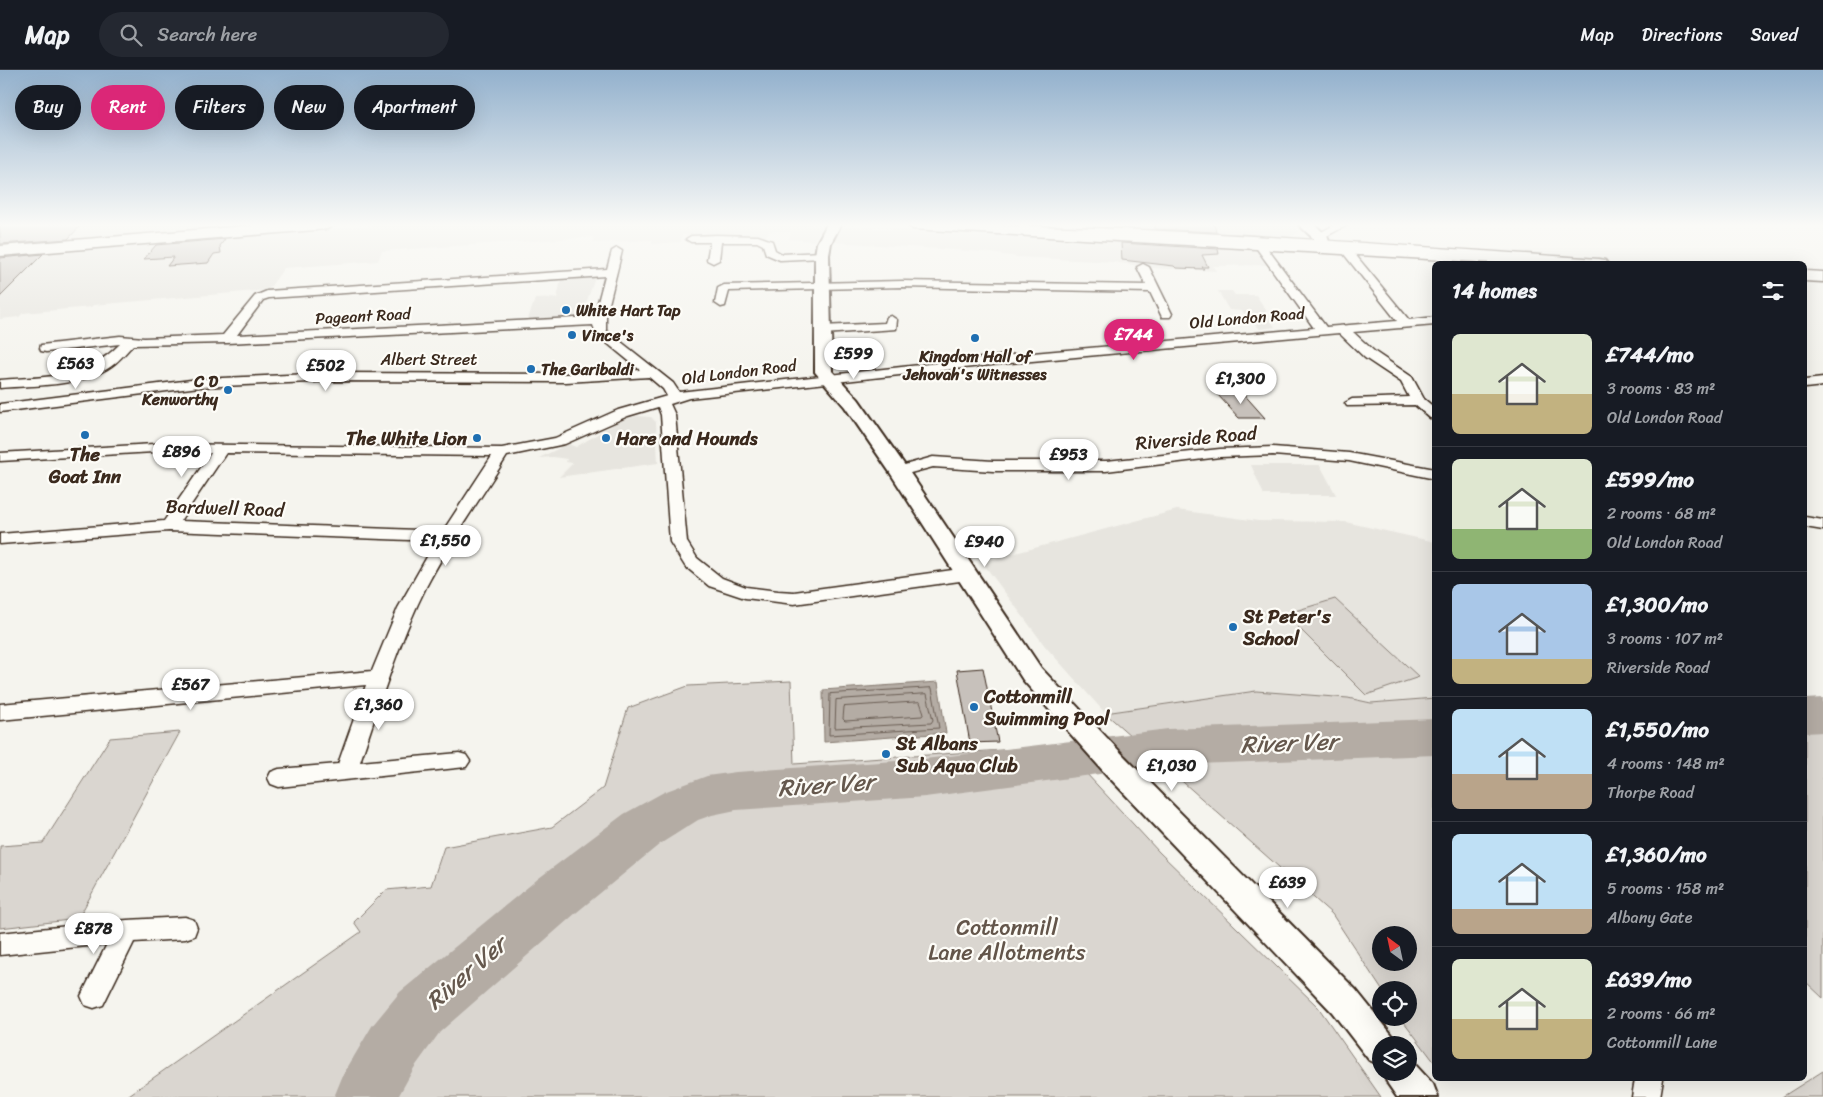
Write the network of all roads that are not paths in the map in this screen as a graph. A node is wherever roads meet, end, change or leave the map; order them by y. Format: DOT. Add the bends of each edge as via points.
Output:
graph roads {
  1 [pos="613,272"];
  2 [pos="823,272"];
  3 [pos="1145,272"];
  4 [pos="1279,272"];
  5 [pos="1364,272"];
  6 [pos="1807,276"];
  7 [pos="1823,277"];
  8 [pos="824,285"];
  9 [pos="1153,289"];
  10 [pos="721,303"];
  11 [pos="1166,314"];
  12 [pos="891,320"];
  13 [pos="1432,320"];
  14 [pos="597,321"];
  15 [pos="1405,323"];
  16 [pos="1341,328"];
  17 [pos="1321,329"];
  18 [pos="823,330"];
  19 [pos="227,339"];
  20 [pos="129,342"];
  21 [pos="46,348"];
  22 [pos="650,373"];
  23 [pos="831,378"];
  24 [pos="1823,382"];
  25 [pos="0,384"];
  26 [pos="1807,384"];
  27 [pos="669,399"];
  28 [pos="1418,401"];
  29 [pos="1352,403"];
  30 [pos="0,408"];
  31 [pos="1432,413"];
  32 [pos="222,448"];
  33 [pos="502,452"];
  34 [pos="0,457"];
  35 [pos="899,471"];
  36 [pos="1432,473"];
  37 [pos="1807,522"];
  38 [pos="1823,525"];
  39 [pos="169,526"];
  40 [pos="448,536"];
  41 [pos="0,540"];
  42 [pos="967,574"];
  43 [pos="378,677"];
  44 [pos="0,712"];
  45 [pos="459,761"];
  46 [pos="346,772"];
  47 [pos="280,778"];
  48 [pos="185,928"];
  49 [pos="127,931"];
  50 [pos="0,944"];
  51 [pos="94,996"];
  52 [pos="1372,1037"];
  53 [pos="1407,1081"];
  54 [pos="1649,1081"];
  55 [pos="1420,1097"];
  56 [pos="1646,1097"];
  1 -- 14 [label="street"];
  1 -- 19 [label="street" via="267,295 259,298"];
  2 -- 8 [label="street"];
  3 -- 9 [label="street"];
  4 -- 17 [label="street"];
  5 -- 15 [label="street"];
  6 -- 7 [label="main road"];
  8 -- 9 [label="street"];
  8 -- 10 [label="street" via="724,288"];
  8 -- 18 [label="street"];
  9 -- 11 [label="street"];
  12 -- 18 [label="street" via="892,326"];
  13 -- 15 [label="street, Old London Road"];
  14 -- 19 [label="street, Pageant Road"];
  14 -- 22 [label="street" via="600,331"];
  15 -- 16 [label="street, Old London Road"];
  16 -- 17 [label="street, Old London Road"];
  16 -- 28 [label="street" via="1407,380"];
  17 -- 23 [label="street, Old London Road"];
  18 -- 23 [label="street" via="824,372"];
  19 -- 20 [label="street, Pageant Road"];
  20 -- 21 [label="street, Pageant Road" via="120,340"];
  20 -- 25 [label="street" via="95,370 79,375"];
  22 -- 27 [label="street" via="668,386"];
  22 -- 30 [label="street, Albert Street" via="566,378 334,377 199,383"];
  23 -- 27 [label="street, Old London Road"];
  23 -- 35 [label="street"];
  24 -- 26 [label="street"];
  27 -- 33 [label="street, Old London Road" via="624,412 560,441"];
  27 -- 42 [label="street" via="679,547 699,573 724,586 767,598 794,598"];
  28 -- 29 [label="street"];
  28 -- 31 [label="street"];
  32 -- 33 [label="street, Old London Road"];
  32 -- 34 [label="street, Old London Road" via="109,449"];
  32 -- 39 [label="street"];
  33 -- 40 [label="street"];
  35 -- 36 [label="street, Riverside Road" via="933,462 993,466 1106,466 1220,453 1273,451 1349,457"];
  35 -- 42 [label="street"];
  37 -- 38 [label="street"];
  39 -- 40 [label="street, Bardwell Road"];
  39 -- 41 [label="street, Bardwell Road"];
  40 -- 43 [label="street" via="407,607"];
  42 -- 52 [label="street" via="1032,674 1107,757 1344,1001"];
  43 -- 44 [label="street"];
  43 -- 46 [label="street"];
  45 -- 46 [label="street"];
  46 -- 47 [label="street"];
  48 -- 49 [label="street"];
  49 -- 50 [label="street"];
  49 -- 51 [label="street"];
  53 -- 55 [label="street"];
  54 -- 56 [label="street"];
}
